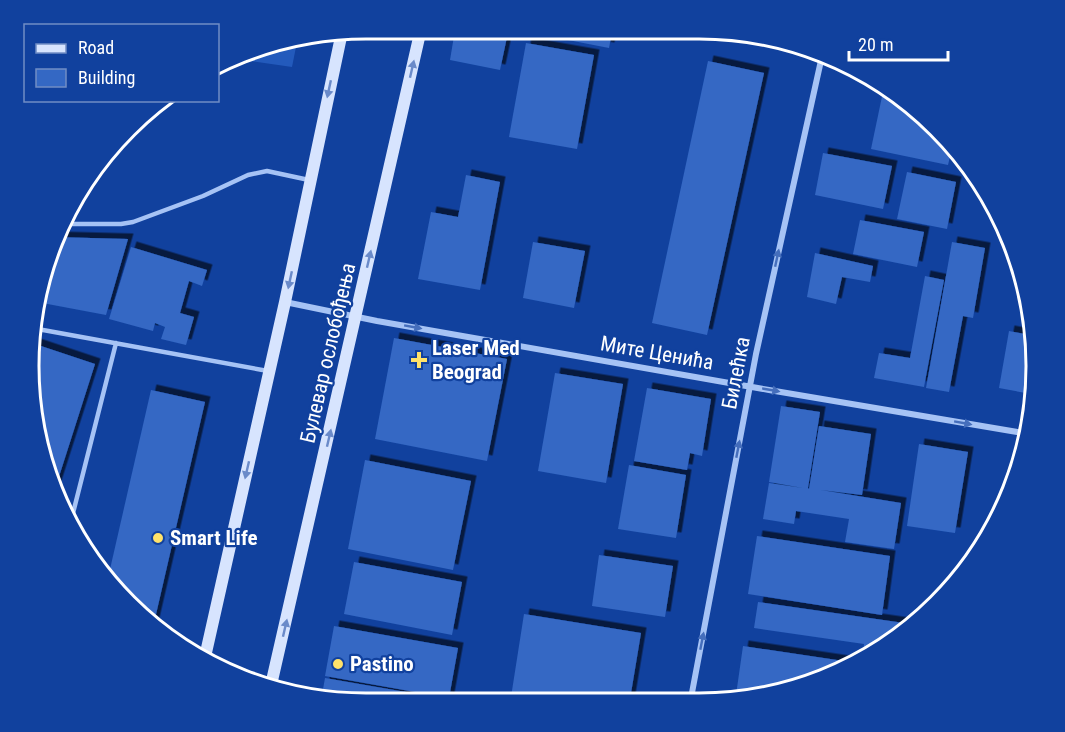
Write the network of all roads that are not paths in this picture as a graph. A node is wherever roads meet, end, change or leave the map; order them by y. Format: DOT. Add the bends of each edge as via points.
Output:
graph roads {
  1 [pos="419,39"];
  2 [pos="340,40"];
  3 [pos="821,63"];
  4 [pos="311,180"];
  5 [pos="72,224"];
  6 [pos="285,302"];
  7 [pos="356,316"];
  8 [pos="41,330"];
  9 [pos="116,343"];
  10 [pos="270,372"];
  11 [pos="750,387"];
  12 [pos="1019,432"];
  13 [pos="73,512"];
  14 [pos="206,651"];
  15 [pos="272,679"];
  16 [pos="692,693"];
  7 -- 1 [label="main road, Булевар ослобођења, one-way"];
  2 -- 4 [label="main road, one-way"];
  11 -- 3 [label="street, Билећка, one-way"];
  4 -- 5 [label="lane" via="267,171 248,175 133,222"];
  4 -- 6 [label="main road, one-way"];
  6 -- 7 [label="street, Мите Ценића"];
  6 -- 10 [label="main road"];
  7 -- 11 [label="street, Мите Ценића, one-way"];
  15 -- 7 [label="main road, Булевар ослобођења, one-way"];
  8 -- 9 [label="lane"];
  9 -- 10 [label="lane"];
  9 -- 13 [label="lane"];
  10 -- 14 [label="main road, one-way"];
  11 -- 12 [label="street, Мите Ценића, one-way"];
  16 -- 11 [label="street, Билећка, one-way"];
}
